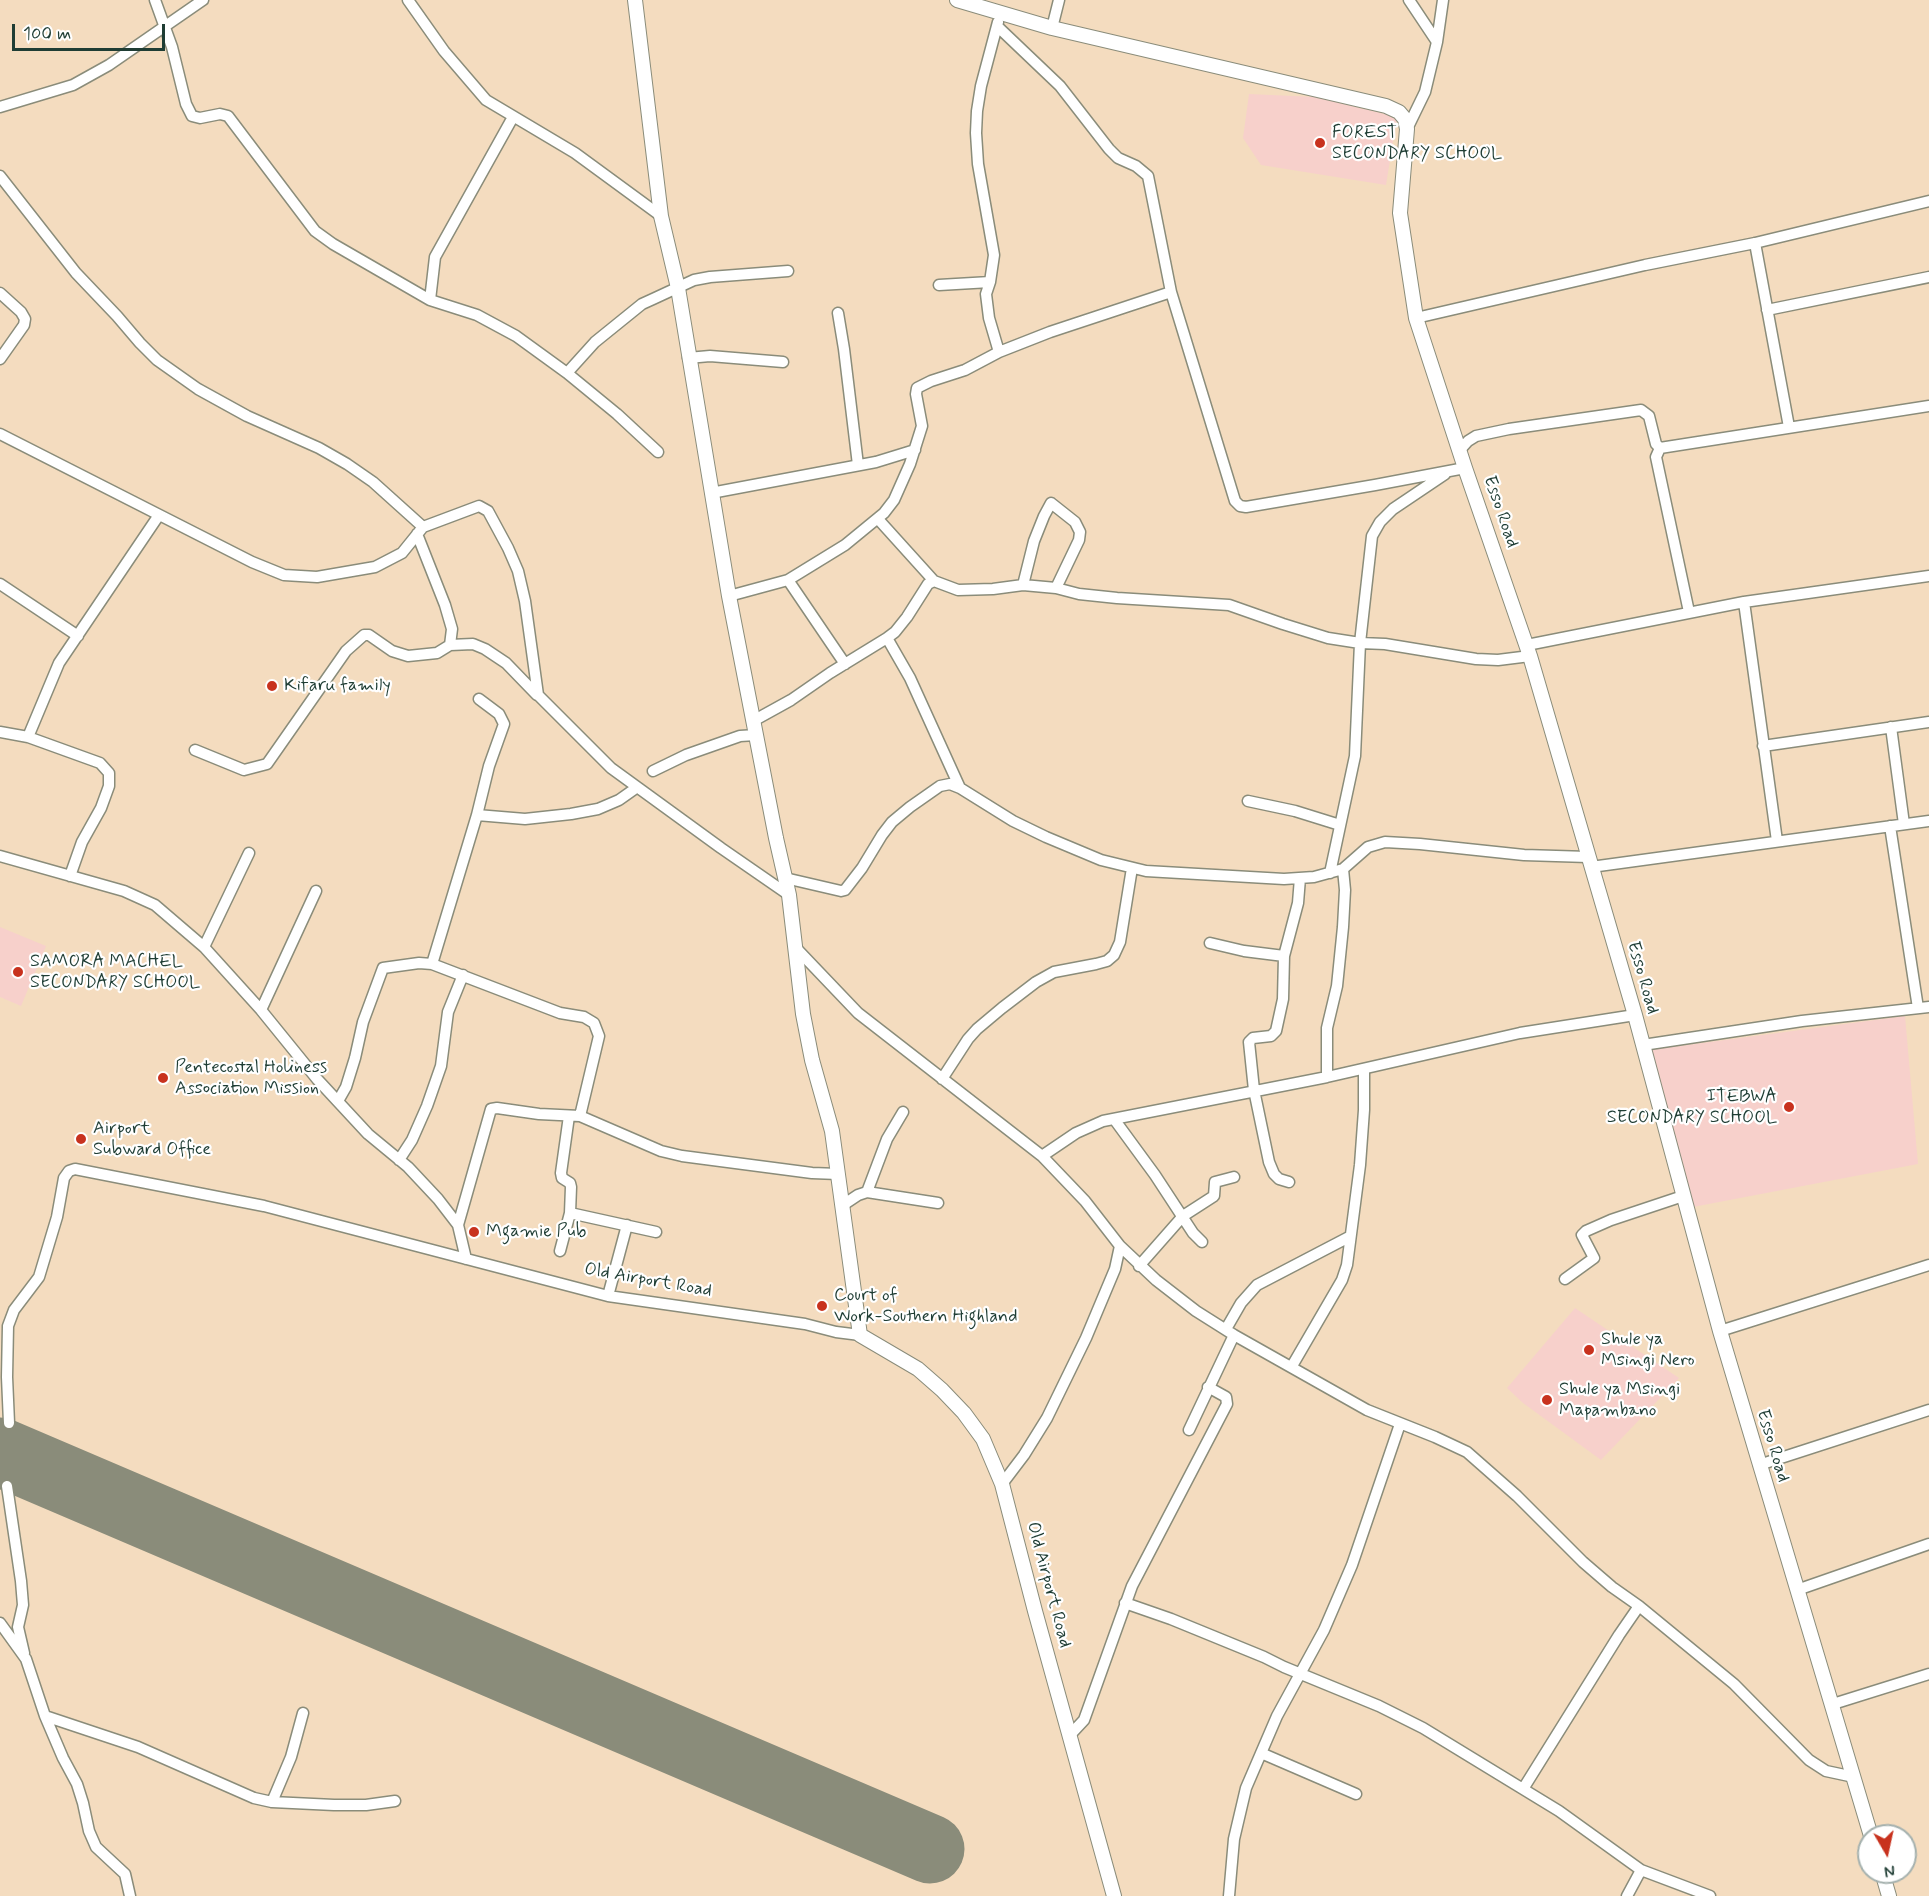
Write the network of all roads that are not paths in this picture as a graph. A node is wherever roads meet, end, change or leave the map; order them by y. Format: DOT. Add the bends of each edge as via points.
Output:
graph roads {
  1 [pos="154,0"];
  2 [pos="203,0"];
  3 [pos="408,0"];
  4 [pos="635,0"];
  5 [pos="957,0"];
  6 [pos="1059,0"];
  7 [pos="1409,0"];
  8 [pos="1443,0"];
  9 [pos="999,19"];
  10 [pos="164,27"];
  11 [pos="1052,28"];
  12 [pos="1437,42"];
  13 [pos="0,107"];
  14 [pos="513,117"];
  15 [pos="1407,129"];
  16 [pos="0,176"];
  17 [pos="1929,201"];
  18 [pos="661,216"];
  19 [pos="1755,243"];
  20 [pos="788,271"];
  21 [pos="1929,277"];
  22 [pos="990,282"];
  23 [pos="939,285"];
  24 [pos="678,288"];
  25 [pos="1171,292"];
  26 [pos="0,293"];
  27 [pos="430,300"];
  28 [pos="1767,310"];
  29 [pos="838,313"];
  30 [pos="1416,318"];
  31 [pos="999,352"];
  32 [pos="688,358"];
  33 [pos="0,359"];
  34 [pos="783,362"];
  35 [pos="567,372"];
  36 [pos="1929,406"];
  37 [pos="1789,427"];
  38 [pos="0,435"];
  39 [pos="1659,448"];
  40 [pos="915,450"];
  41 [pos="658,452"];
  42 [pos="1460,452"];
  43 [pos="858,465"];
  44 [pos="1465,468"];
  45 [pos="1450,471"];
  46 [pos="711,493"];
  47 [pos="159,515"];
  48 [pos="878,519"];
  49 [pos="420,531"];
  50 [pos="1929,576"];
  51 [pos="788,580"];
  52 [pos="934,581"];
  53 [pos="0,584"];
  54 [pos="1023,585"];
  55 [pos="1056,588"];
  56 [pos="729,596"];
  57 [pos="1744,602"];
  58 [pos="1689,612"];
  59 [pos="78,636"];
  60 [pos="887,638"];
  61 [pos="1360,643"];
  62 [pos="450,645"];
  63 [pos="1528,650"];
  64 [pos="845,664"];
  65 [pos="538,695"];
  66 [pos="479,699"];
  67 [pos="1929,722"];
  68 [pos="1891,727"];
  69 [pos="754,728"];
  70 [pos="0,732"];
  71 [pos="28,737"];
  72 [pos="1763,746"];
  73 [pos="195,750"];
  74 [pos="653,771"];
  75 [pos="636,788"];
  76 [pos="960,788"];
  77 [pos="1248,801"];
  78 [pos="477,815"];
  79 [pos="1929,820"];
  80 [pos="1904,824"];
  81 [pos="1340,825"];
  82 [pos="1890,826"];
  83 [pos="1777,841"];
  84 [pos="249,853"];
  85 [pos="0,856"];
  86 [pos="1589,862"];
  87 [pos="1132,868"];
  88 [pos="1343,868"];
  89 [pos="1330,873"];
  90 [pos="70,876"];
  91 [pos="785,878"];
  92 [pos="1300,878"];
  93 [pos="316,891"];
  94 [pos="789,895"];
  95 [pos="1210,943"];
  96 [pos="204,947"];
  97 [pos="795,947"];
  98 [pos="1284,956"];
  99 [pos="432,964"];
  100 [pos="463,975"];
  101 [pos="1923,1007"];
  102 [pos="261,1010"];
  103 [pos="1635,1015"];
  104 [pos="1643,1045"];
  105 [pos="1364,1069"];
  106 [pos="1327,1077"];
  107 [pos="942,1079"];
  108 [pos="1254,1090"];
  109 [pos="338,1101"];
  110 [pos="903,1112"];
  111 [pos="575,1116"];
  112 [pos="1114,1119"];
  113 [pos="1042,1156"];
  114 [pos="399,1160"];
  115 [pos="838,1174"];
  116 [pos="1234,1178"];
  117 [pos="1289,1182"];
  118 [pos="867,1192"];
  119 [pos="1683,1196"];
  120 [pos="938,1203"];
  121 [pos="843,1205"];
  122 [pos="570,1213"];
  123 [pos="1183,1216"];
  124 [pos="458,1225"];
  125 [pos="627,1225"];
  126 [pos="656,1232"];
  127 [pos="1349,1237"];
  128 [pos="1202,1242"];
  129 [pos="1120,1246"];
  130 [pos="560,1251"];
  131 [pos="466,1259"];
  132 [pos="1929,1265"];
  133 [pos="1139,1266"];
  134 [pos="1565,1279"];
  135 [pos="608,1296"];
  136 [pos="1719,1331"];
  137 [pos="1230,1332"];
  138 [pos="860,1335"];
  139 [pos="1292,1366"];
  140 [pos="1208,1387"];
  141 [pos="1929,1410"];
  142 [pos="9,1423"];
  143 [pos="1400,1424"];
  144 [pos="1188,1430"];
  145 [pos="1759,1465"];
  146 [pos="1002,1484"];
  147 [pos="7,1486"];
  148 [pos="1929,1544"];
  149 [pos="1797,1590"];
  150 [pos="1125,1603"];
  151 [pos="1640,1606"];
  152 [pos="0,1623"];
  153 [pos="26,1659"];
  154 [pos="1300,1672"];
  155 [pos="1929,1674"];
  156 [pos="1833,1704"];
  157 [pos="303,1713"];
  158 [pos="45,1716"];
  159 [pos="1070,1735"];
  160 [pos="1261,1754"];
  161 [pos="1854,1777"];
  162 [pos="1522,1789"];
  163 [pos="1356,1794"];
  164 [pos="395,1801"];
  165 [pos="272,1802"];
  166 [pos="1868,1824"];
  167 [pos="1641,1870"];
  168 [pos="130,1896"];
  169 [pos="1114,1896"];
  170 [pos="1228,1896"];
  171 [pos="1627,1896"];
  172 [pos="1710,1896"];
  1 -- 10 [label="street"];
  2 -- 10 [label="street"];
  3 -- 14 [label="street" via="473,87"];
  4 -- 18 [label="street"];
  5 -- 9 [label="street"];
  6 -- 11 [label="street"];
  7 -- 12 [label="street"];
  8 -- 12 [label="street"];
  9 -- 11 [label="street"];
  9 -- 22 [label="street" via="977,111 978,164 994,255"];
  9 -- 25 [label="street" via="1060,86 1109,149 1148,176"];
  10 -- 13 [label="street" via="74,85"];
  10 -- 27 [label="street" via="192,116 228,116 315,231"];
  11 -- 15 [label="street" via="1386,106 1399,112"];
  12 -- 15 [label="street" via="1425,92"];
  14 -- 18 [label="street" via="575,153"];
  14 -- 27 [label="street" via="435,257"];
  15 -- 30 [label="street, Esso Road" via="1400,213"];
  16 -- 49 [label="street" via="76,273 157,360 247,416 347,464 384,491"];
  17 -- 19 [label="street"];
  18 -- 24 [label="street"];
  19 -- 28 [label="street"];
  19 -- 30 [label="street"];
  20 -- 24 [label="street" via="710,277"];
  21 -- 28 [label="street"];
  22 -- 23 [label="street"];
  22 -- 31 [label="street" via="986,294 988,311"];
  24 -- 32 [label="street"];
  24 -- 35 [label="street" via="642,304 595,342"];
  25 -- 31 [label="street"];
  25 -- 45 [label="street" via="1235,501 1240,506"];
  26 -- 33 [label="street" via="25,319"];
  27 -- 35 [label="street" via="491,323"];
  28 -- 37 [label="street"];
  29 -- 43 [label="street"];
  30 -- 42 [label="street, Esso Road"];
  31 -- 40 [label="street" via="917,388 922,426"];
  32 -- 34 [label="street"];
  32 -- 46 [label="street"];
  35 -- 41 [label="street"];
  36 -- 37 [label="street"];
  37 -- 39 [label="street"];
  38 -- 47 [label="street"];
  39 -- 42 [label="street" via="1649,416 1641,410 1476,436"];
  39 -- 58 [label="street" via="1656,457"];
  40 -- 43 [label="street"];
  40 -- 48 [label="street" via="890,506"];
  42 -- 44 [label="street, Esso Road"];
  43 -- 46 [label="street"];
  44 -- 45 [label="street"];
  44 -- 63 [label="street, Esso Road"];
  45 -- 61 [label="street" via="1393,509 1372,536"];
  46 -- 56 [label="street"];
  47 -- 49 [label="street" via="284,575 317,577 375,567 402,553"];
  47 -- 59 [label="street"];
  48 -- 51 [label="street"];
  48 -- 52 [label="street"];
  49 -- 62 [label="street" via="452,629"];
  49 -- 65 [label="street" via="479,506 488,511 518,571"];
  50 -- 57 [label="street"];
  51 -- 56 [label="street"];
  51 -- 64 [label="street"];
  52 -- 54 [label="street" via="958,590"];
  52 -- 60 [label="street"];
  53 -- 59 [label="street"];
  54 -- 55 [label="street"];
  54 -- 55 [label="street" via="1034,541 1051,503 1075,522 1080,532"];
  55 -- 61 [label="street" via="1107,597 1229,605 1328,638"];
  56 -- 69 [label="street"];
  57 -- 58 [label="street"];
  57 -- 72 [label="street"];
  58 -- 63 [label="street"];
  59 -- 71 [label="street" via="59,663"];
  60 -- 64 [label="street"];
  60 -- 76 [label="street"];
  61 -- 63 [label="street" via="1498,660"];
  61 -- 81 [label="street" via="1355,756"];
  62 -- 65 [label="street" via="473,644 485,649 506,663"];
  62 -- 73 [label="street" via="437,653 408,656 364,635 346,651 267,764 244,770"];
  63 -- 86 [label="street, Esso Road"];
  64 -- 69 [label="street"];
  65 -- 75 [label="street"];
  66 -- 78 [label="street" via="499,714 504,724"];
  67 -- 68 [label="street"];
  68 -- 72 [label="street"];
  68 -- 80 [label="street"];
  69 -- 74 [label="street"];
  69 -- 91 [label="street"];
  70 -- 71 [label="street"];
  71 -- 90 [label="street" via="100,764 109,773 101,808 82,842"];
  72 -- 83 [label="street"];
  75 -- 78 [label="street" via="619,800 571,814 525,819"];
  75 -- 94 [label="street"];
  76 -- 87 [label="street" via="1046,837"];
  76 -- 91 [label="street" via="940,786 892,822 845,890"];
  77 -- 81 [label="street"];
  78 -- 99 [label="street"];
  79 -- 80 [label="street"];
  80 -- 82 [label="street"];
  81 -- 89 [label="street"];
  82 -- 83 [label="street"];
  82 -- 101 [label="street"];
  83 -- 86 [label="street"];
  84 -- 96 [label="street"];
  85 -- 90 [label="street"];
  86 -- 88 [label="street" via="1385,842 1368,847"];
  86 -- 103 [label="street, Esso Road"];
  87 -- 92 [label="street"];
  87 -- 107 [label="street" via="1120,942 1114,955 1107,961 1054,972 1036,982 977,1029"];
  88 -- 89 [label="street"];
  88 -- 106 [label="street" via="1343,927 1337,986 1327,1028"];
  89 -- 92 [label="street"];
  90 -- 96 [label="street" via="124,891 155,905"];
  91 -- 94 [label="street"];
  92 -- 98 [label="street" via="1298,903"];
  93 -- 102 [label="street"];
  94 -- 97 [label="street"];
  95 -- 98 [label="street"];
  96 -- 102 [label="street"];
  97 -- 107 [label="street" via="858,1013"];
  97 -- 115 [label="street" via="812,1060 832,1131"];
  98 -- 108 [label="street" via="1283,999 1276,1031 1249,1042"];
  99 -- 100 [label="street"];
  99 -- 109 [label="street" via="383,968 363,1022 346,1087"];
  100 -- 111 [label="street" via="594,1023 598,1036"];
  100 -- 114 [label="street" via="448,1012 441,1066 412,1140"];
  101 -- 104 [label="street"];
  102 -- 109 [label="street"];
  103 -- 104 [label="street, Esso Road"];
  103 -- 105 [label="street" via="1520,1033"];
  104 -- 119 [label="street, Esso Road"];
  105 -- 106 [label="street"];
  105 -- 127 [label="street" via="1364,1110"];
  106 -- 108 [label="street"];
  107 -- 113 [label="street"];
  108 -- 112 [label="street"];
  108 -- 117 [label="street" via="1269,1162 1274,1174"];
  109 -- 114 [label="street"];
  110 -- 118 [label="street" via="887,1139"];
  111 -- 115 [label="street" via="682,1156"];
  111 -- 122 [label="street" via="561,1173 571,1187"];
  111 -- 124 [label="street" via="491,1109"];
  112 -- 113 [label="street" via="1076,1133"];
  112 -- 123 [label="street"];
  113 -- 129 [label="street" via="1085,1201"];
  114 -- 124 [label="street"];
  115 -- 121 [label="street"];
  116 -- 123 [label="street" via="1215,1182 1214,1196"];
  118 -- 120 [label="street"];
  118 -- 121 [label="street"];
  119 -- 134 [label="street" via="1586,1231 1582,1235 1594,1258"];
  119 -- 136 [label="street, Esso Road"];
  121 -- 138 [label="street"];
  122 -- 125 [label="street"];
  122 -- 130 [label="street"];
  123 -- 128 [label="street"];
  123 -- 133 [label="street"];
  124 -- 131 [label="street"];
  125 -- 126 [label="street"];
  125 -- 135 [label="street"];
  127 -- 137 [label="street" via="1257,1285 1242,1303"];
  127 -- 139 [label="street" via="1342,1280"];
  129 -- 133 [label="street"];
  129 -- 146 [label="street" via="1107,1289 1062,1388"];
  131 -- 135 [label="street, Old Airport Road"];
  131 -- 142 [label="street, Old Airport Road" via="264,1206 87,1171 69,1171 39,1277 14,1310 8,1326"];
  132 -- 136 [label="street"];
  133 -- 137 [label="street"];
  135 -- 138 [label="street, Old Airport Road"];
  136 -- 145 [label="street, Esso Road"];
  137 -- 139 [label="street"];
  137 -- 140 [label="street"];
  138 -- 146 [label="street, Old Airport Road" via="918,1369 964,1413 983,1439"];
  139 -- 143 [label="street" via="1367,1410"];
  140 -- 144 [label="street"];
  140 -- 150 [label="street" via="1226,1397 1227,1404"];
  141 -- 145 [label="street"];
  143 -- 151 [label="street" via="1467,1452 1583,1562"];
  143 -- 154 [label="street" via="1352,1565 1324,1630"];
  145 -- 149 [label="street, Esso Road"];
  146 -- 159 [label="street, Old Airport Road"];
  147 -- 153 [label="street" via="23,1605 18,1627"];
  148 -- 149 [label="street"];
  149 -- 156 [label="street, Esso Road"];
  150 -- 154 [label="street"];
  150 -- 159 [label="street" via="1084,1720"];
  151 -- 161 [label="street" via="1734,1684 1809,1760 1826,1771"];
  151 -- 162 [label="street"];
  152 -- 153 [label="street"];
  153 -- 158 [label="street"];
  154 -- 160 [label="street"];
  154 -- 162 [label="street" via="1423,1728"];
  155 -- 156 [label="street"];
  156 -- 161 [label="street, Esso Road"];
  157 -- 165 [label="street" via="291,1757"];
  158 -- 165 [label="street" via="138,1747 254,1798"];
  158 -- 168 [label="street" via="77,1784 96,1847 126,1874"];
  159 -- 169 [label="street, Old Airport Road"];
  160 -- 163 [label="street"];
  160 -- 170 [label="street" via="1246,1788 1234,1839"];
  161 -- 166 [label="street, Esso Road"];
  162 -- 167 [label="street"];
  164 -- 165 [label="street" via="366,1805"];
  167 -- 171 [label="street"];
  167 -- 172 [label="street"];
}
